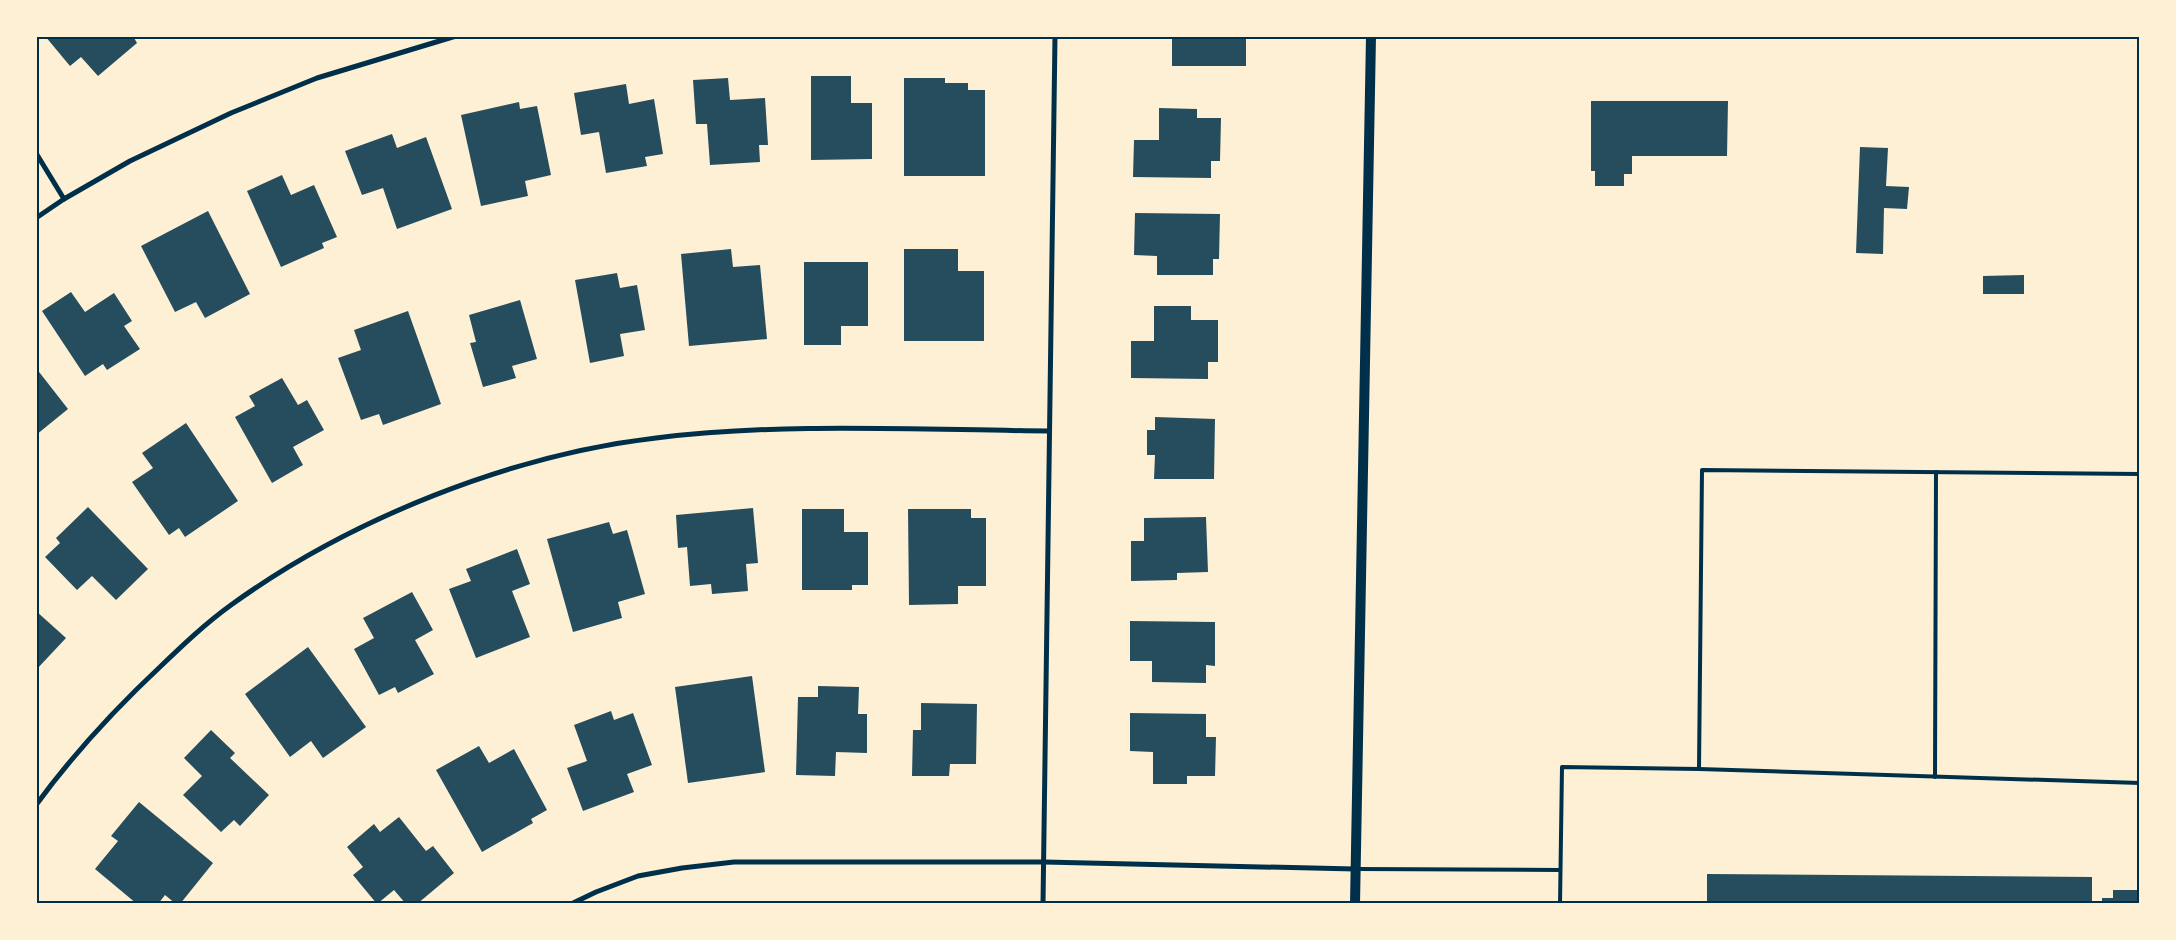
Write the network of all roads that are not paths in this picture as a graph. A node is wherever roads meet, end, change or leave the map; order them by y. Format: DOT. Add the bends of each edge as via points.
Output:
graph roads {
  1 [pos="456,36"];
  2 [pos="1055,36"];
  3 [pos="1371,36"];
  4 [pos="36,153"];
  5 [pos="64,199"];
  6 [pos="36,218"];
  7 [pos="1049,431"];
  8 [pos="1936,472"];
  9 [pos="2140,474"];
  10 [pos="1699,769"];
  11 [pos="1935,777"];
  12 [pos="2140,783"];
  13 [pos="36,805"];
  14 [pos="1044,862"];
  15 [pos="1355,869"];
  16 [pos="1560,870"];
  17 [pos="571,904"];
  18 [pos="1043,904"];
  19 [pos="1355,904"];
  20 [pos="1560,904"];
  1 -- 5 [label="street" via="325,75 257,102 130,161"];
  2 -- 7 [label="street"];
  3 -- 15 [label="main road"];
  4 -- 5 [label="street"];
  5 -- 6 [label="street"];
  7 -- 13 [label="street" via="807,429 678,435 588,450 529,464 461,486 312,553 228,607 128,696 71,759"];
  7 -- 14 [label="street"];
  8 -- 9 [label="lane"];
  8 -- 10 [label="lane" via="1702,470"];
  8 -- 11 [label="lane"];
  10 -- 11 [label="lane"];
  10 -- 16 [label="lane" via="1562,768"];
  11 -- 12 [label="lane"];
  14 -- 15 [label="street"];
  14 -- 17 [label="street" via="707,864 638,876"];
  14 -- 18 [label="street"];
  15 -- 16 [label="lane"];
  15 -- 19 [label="main road"];
  16 -- 20 [label="lane"];
}
